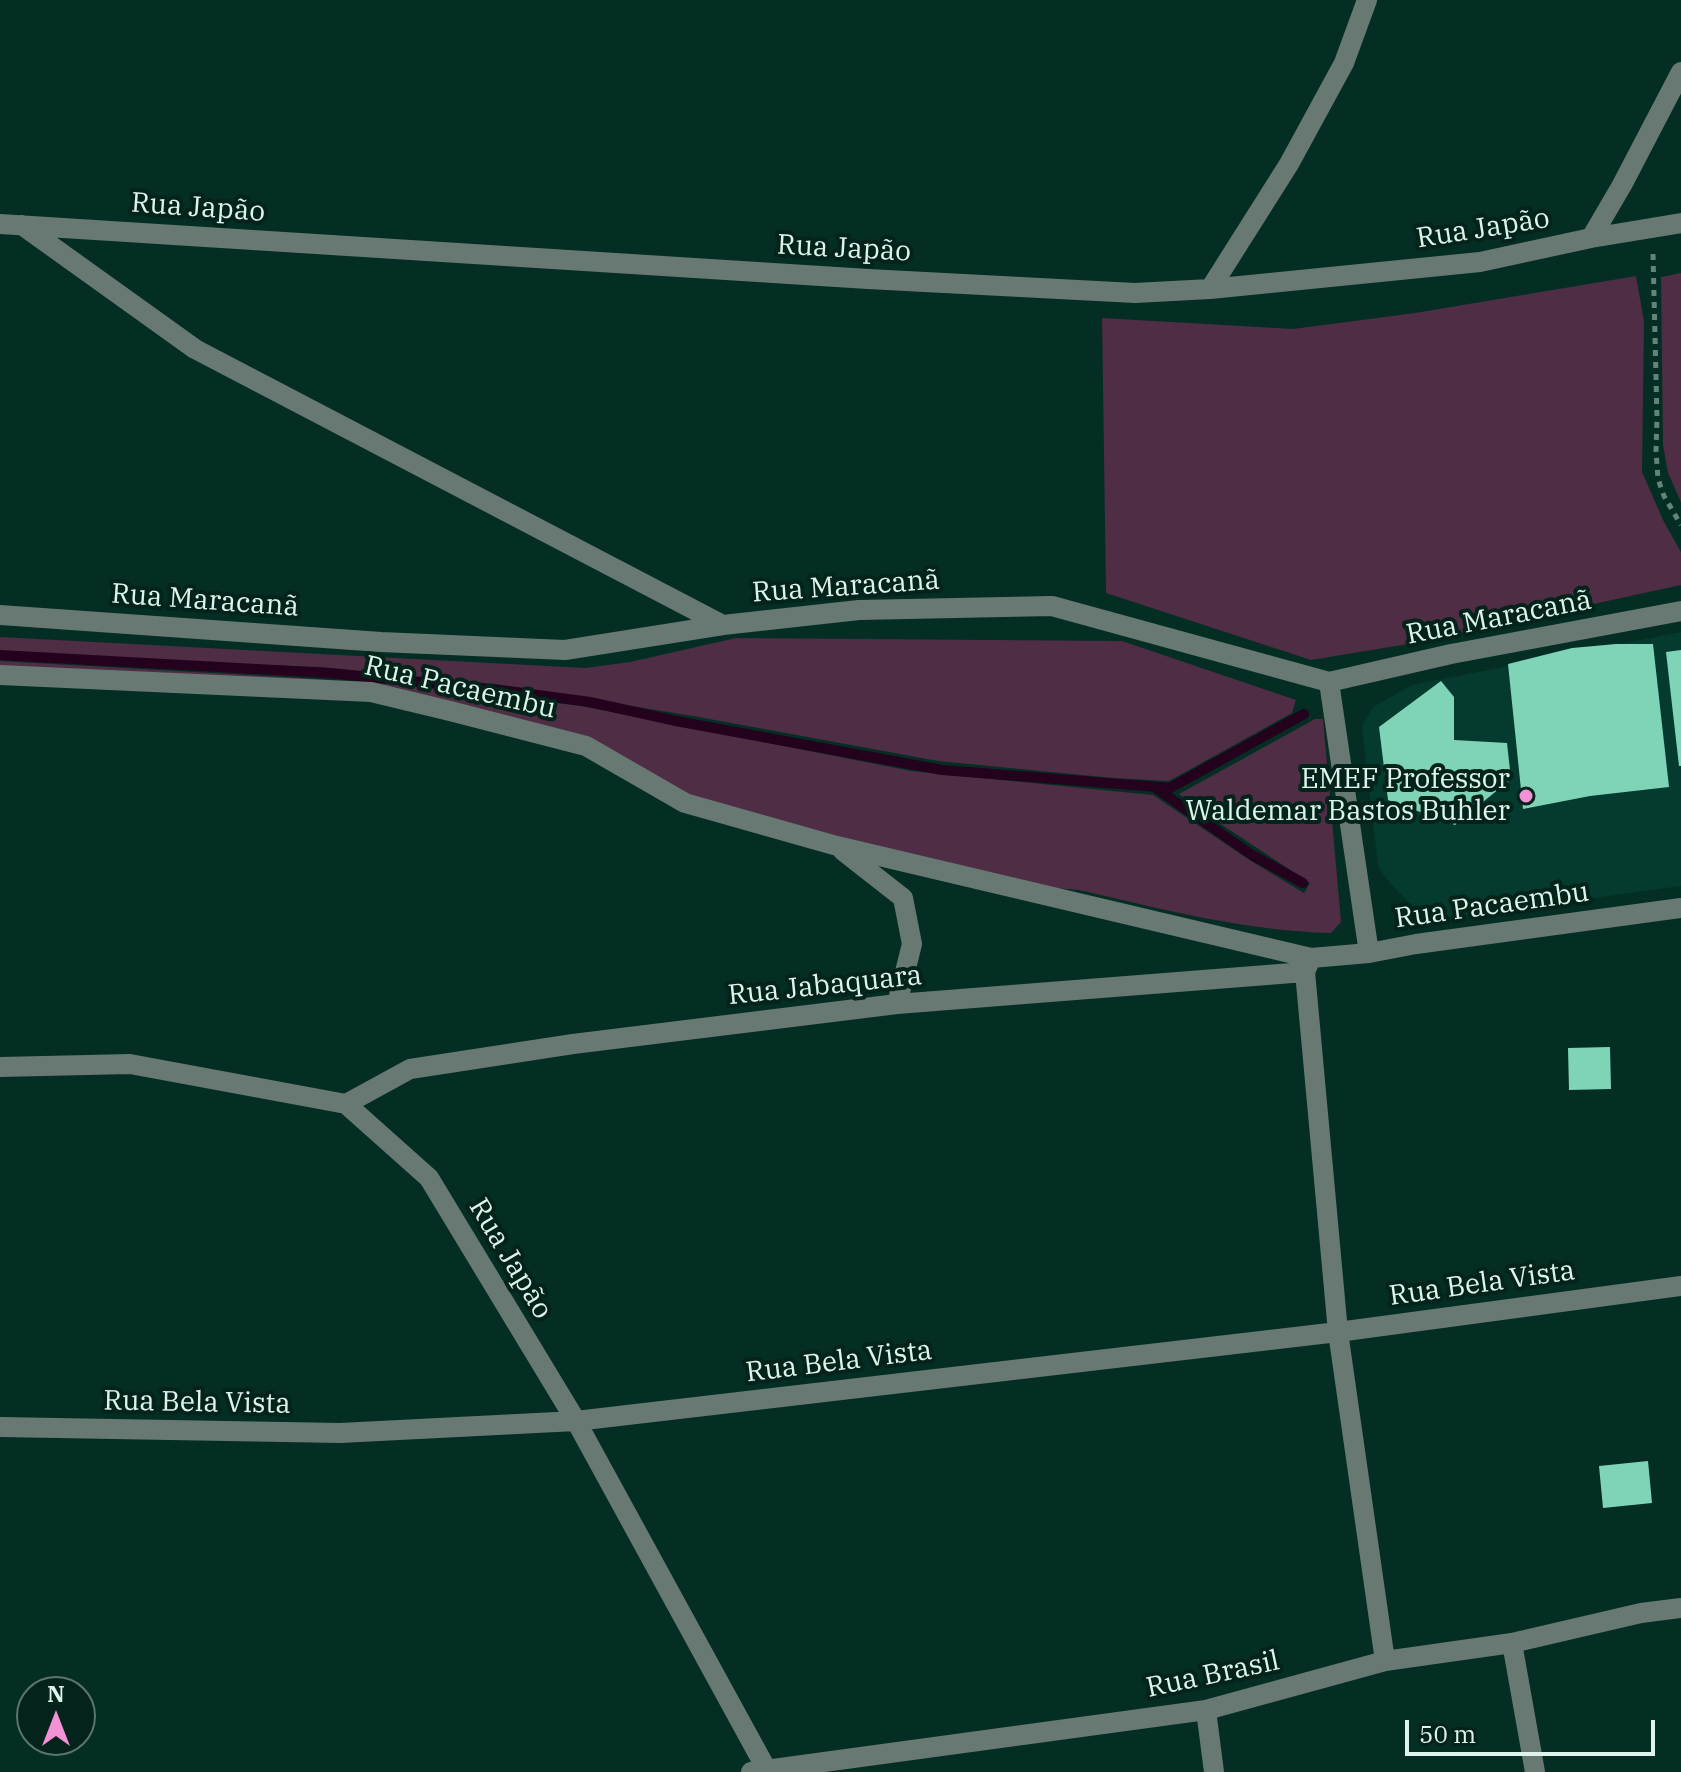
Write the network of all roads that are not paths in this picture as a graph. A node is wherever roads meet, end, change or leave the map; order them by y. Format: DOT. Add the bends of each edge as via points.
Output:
graph roads {
  1 [pos="1367,0"];
  2 [pos="1681,72"];
  3 [pos="1681,223"];
  4 [pos="0,224"];
  5 [pos="22,225"];
  6 [pos="1591,238"];
  7 [pos="1210,289"];
  8 [pos="1681,611"];
  9 [pos="0,615"];
  10 [pos="723,625"];
  11 [pos="0,675"];
  12 [pos="1329,682"];
  13 [pos="837,846"];
  14 [pos="1681,908"];
  15 [pos="1369,953"];
  16 [pos="1308,965"];
  17 [pos="897,1004"];
  18 [pos="0,1067"];
  19 [pos="346,1104"];
  20 [pos="1681,1286"];
  21 [pos="1338,1332"];
  22 [pos="576,1421"];
  23 [pos="0,1427"];
  24 [pos="1681,1608"];
  25 [pos="1512,1643"];
  26 [pos="1385,1661"];
  27 [pos="1206,1710"];
  28 [pos="751,1772"];
  29 [pos="768,1772"];
  30 [pos="1214,1772"];
  31 [pos="1535,1772"];
  1 -- 7 [label="street" via="1344,63 1289,164"];
  2 -- 6 [label="street"];
  3 -- 6 [label="street, Rua Japão"];
  4 -- 5 [label="street, Rua Japão"];
  5 -- 7 [label="street, Rua Japão" via="868,279 1135,293"];
  5 -- 10 [label="street" via="195,349"];
  6 -- 7 [label="street, Rua Japão" via="1480,262"];
  8 -- 12 [label="street, Rua Maracanã"];
  9 -- 10 [label="street, Rua Maracanã" via="565,650"];
  10 -- 12 [label="street, Rua Maracanã" via="859,610 1052,606"];
  11 -- 13 [label="street, Rua Pacaembu" via="371,692 586,746 685,803"];
  12 -- 15 [label="street"];
  13 -- 16 [label="street, Rua Pacaembu"];
  13 -- 17 [label="street" via="903,898 912,944"];
  14 -- 15 [label="street, Rua Pacaembu"];
  15 -- 16 [label="street, Rua Pacaembu"];
  16 -- 17 [label="street, Rua Jabaquara"];
  16 -- 21 [label="street"];
  17 -- 19 [label="street, Rua Jabaquara" via="410,1069"];
  18 -- 19 [label="street" via="130,1064"];
  19 -- 22 [label="street, Rua Japão" via="429,1178"];
  20 -- 21 [label="street, Rua Bela Vista"];
  21 -- 22 [label="street, Rua Bela Vista"];
  21 -- 26 [label="street"];
  22 -- 23 [label="street, Rua Bela Vista" via="340,1433"];
  22 -- 29 [label="street, Rua Japão"];
  24 -- 25 [label="street, Rua Brasil"];
  25 -- 26 [label="street, Rua Brasil"];
  25 -- 31 [label="street"];
  26 -- 27 [label="street, Rua Brasil"];
  27 -- 29 [label="street, Rua Brasil"];
  27 -- 30 [label="street"];
  28 -- 29 [label="street, Rua Brasil"];
}
